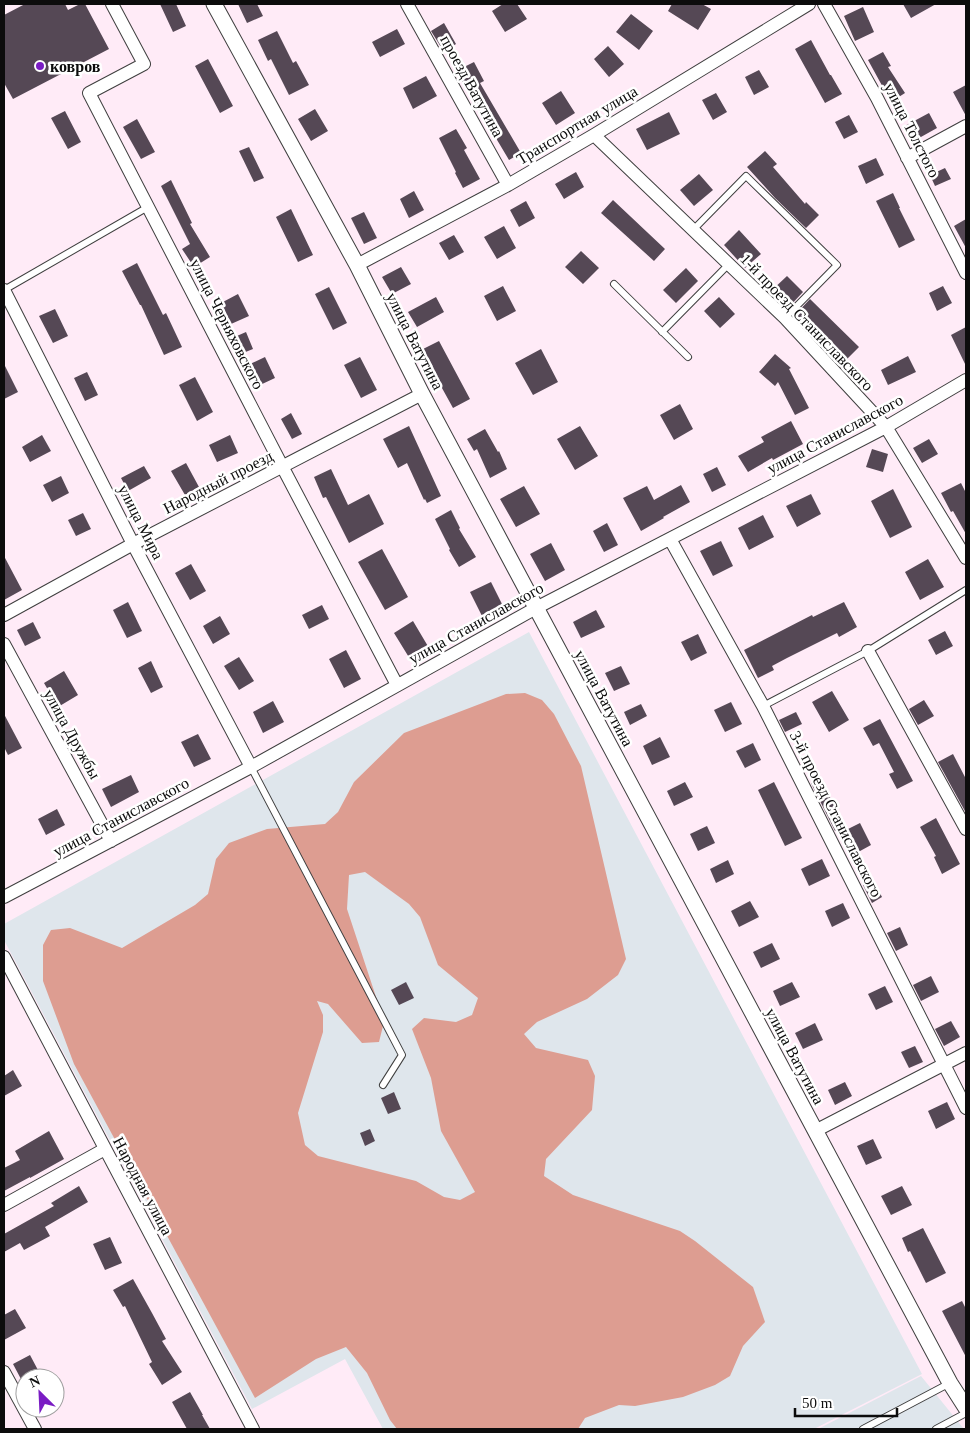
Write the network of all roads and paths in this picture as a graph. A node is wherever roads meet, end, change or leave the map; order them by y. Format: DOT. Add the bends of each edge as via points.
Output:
graph roads {
  1 [pos="112,4"];
  2 [pos="214,4"];
  3 [pos="407,4"];
  4 [pos="807,4"];
  5 [pos="824,4"];
  6 [pos="966,126"];
  7 [pos="594,135"];
  8 [pos="907,158"];
  9 [pos="508,185"];
  10 [pos="149,207"];
  11 [pos="693,230"];
  12 [pos="729,264"];
  13 [pos="357,265"];
  14 [pos="966,273"];
  15 [pos="614,284"];
  16 [pos="4,290"];
  17 [pos="785,318"];
  18 [pos="662,332"];
  19 [pos="688,357"];
  20 [pos="966,380"];
  21 [pos="422,394"];
  22 [pos="886,427"];
  23 [pos="282,466"];
  24 [pos="670,538"];
  25 [pos="133,544"];
  26 [pos="966,558"];
  27 [pos="966,590"];
  28 [pos="536,608"];
  29 [pos="4,615"];
  30 [pos="4,644"];
  31 [pos="868,651"];
  32 [pos="398,685"];
  33 [pos="763,706"];
  34 [pos="251,766"];
  35 [pos="966,829"];
  36 [pos="112,840"];
  37 [pos="4,897"];
  38 [pos="4,957"];
  39 [pos="966,1053"];
  40 [pos="944,1065"];
  41 [pos="383,1086"];
  42 [pos="966,1108"];
  43 [pos="815,1131"];
  44 [pos="105,1148"];
  45 [pos="4,1205"];
  46 [pos="4,1372"];
  47 [pos="950,1383"];
  48 [pos="966,1408"];
  49 [pos="966,1413"];
  50 [pos="35,1429"];
  51 [pos="253,1429"];
  52 [pos="863,1429"];
  53 [pos="936,1429"];
  1 -- 10 [label="street, улица Черняховского" via="144,64 89,93"];
  2 -- 13 [label="street, улица Ватутина"];
  3 -- 9 [label="street, проезд Ватутина"];
  4 -- 7 [label="street, Транспортная улица"];
  5 -- 8 [label="street, улица Толстого" via="878,98"];
  6 -- 8 [label="street"];
  7 -- 9 [label="street, Транспортная улица"];
  7 -- 11 [label="street, 1-й проезд Станиславского"];
  8 -- 14 [label="street, улица Толстого"];
  9 -- 13 [label="street, Транспортная улица"];
  10 -- 16 [label="lane"];
  10 -- 23 [label="street, улица Черняховского"];
  11 -- 12 [label="street, 1-й проезд Станиславского"];
  11 -- 17 [label="lane" via="746,176 837,264"];
  12 -- 17 [label="street, 1-й проезд Станиславского"];
  12 -- 18 [label="lane"];
  13 -- 21 [label="street, улица Ватутина"];
  15 -- 18 [label="lane"];
  16 -- 25 [label="street, улица Мира"];
  17 -- 22 [label="street, 1-й проезд Станиславского"];
  18 -- 19 [label="lane"];
  20 -- 22 [label="street, улица Станиславского"];
  21 -- 23 [label="street, Народный проезд"];
  21 -- 28 [label="street, улица Ватутина"];
  22 -- 24 [label="street, улица Станиславского"];
  22 -- 26 [label="street, 1-й проезд Станиславского"];
  23 -- 25 [label="street, Народный проезд"];
  23 -- 32 [label="street, улица Черняховского"];
  24 -- 28 [label="street, улица Станиславского"];
  24 -- 33 [label="street, 3-й проезд Станиславского"];
  25 -- 29 [label="street, Народный проезд"];
  25 -- 34 [label="street, улица Мира"];
  27 -- 31 [label="lane"];
  28 -- 32 [label="street, улица Станиславского"];
  28 -- 43 [label="street, улица Ватутина"];
  30 -- 36 [label="street, улица Дружбы"];
  31 -- 33 [label="lane"];
  31 -- 35 [label="street"];
  32 -- 34 [label="street, улица Станиславского"];
  33 -- 40 [label="street, 3-й проезд Станиславского"];
  34 -- 36 [label="street, улица Станиславского"];
  34 -- 41 [label="lane" via="402,1055"];
  36 -- 37 [label="street, улица Станиславского"];
  38 -- 44 [label="street, Народная улица"];
  39 -- 40 [label="street"];
  40 -- 42 [label="street, 3-й проезд Станиславского"];
  40 -- 43 [label="street"];
  43 -- 47 [label="street, улица Ватутина"];
  44 -- 45 [label="street"];
  44 -- 51 [label="street, Народная улица"];
  46 -- 50 [label="street"];
  47 -- 48 [label="street, улица Ватутина"];
  47 -- 52 [label="lane"];
  49 -- 53 [label="lane"];
}
